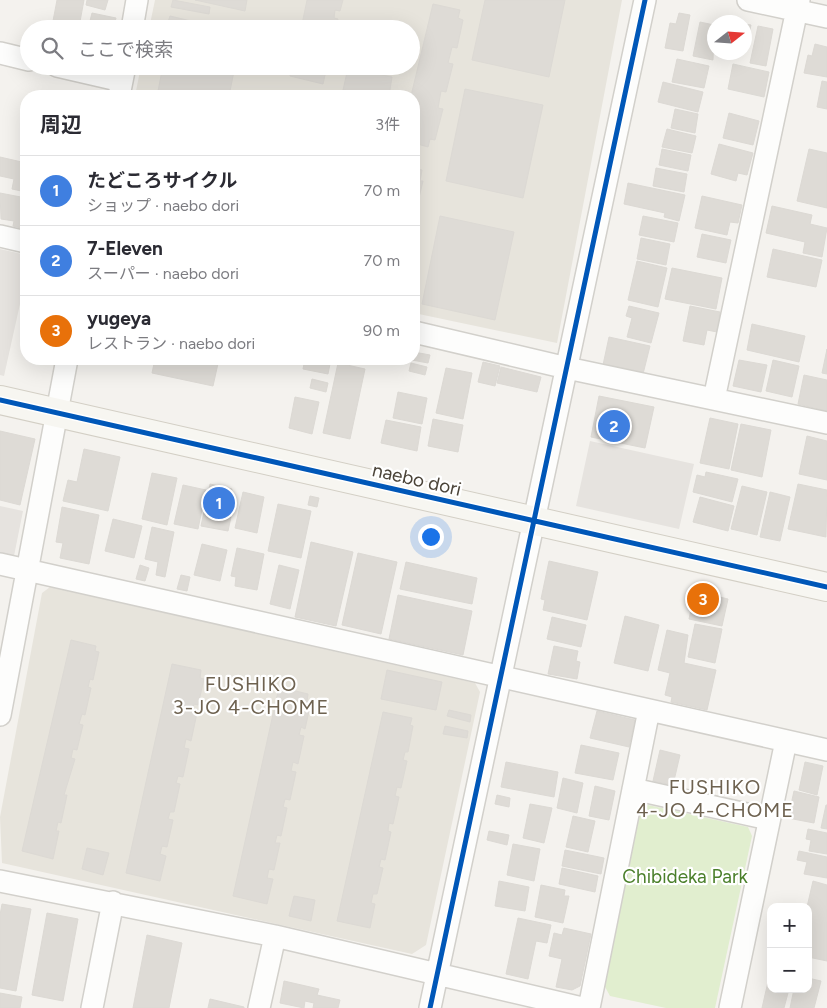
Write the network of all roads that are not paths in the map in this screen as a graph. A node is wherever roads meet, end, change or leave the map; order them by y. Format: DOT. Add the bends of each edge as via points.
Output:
graph roads {
  1 [pos="137,0"];
  2 [pos="645,0"];
  3 [pos="748,0"];
  4 [pos="798,5"];
  5 [pos="827,17"];
  6 [pos="134,20"];
  7 [pos="0,53"];
  8 [pos="20,58"];
  9 [pos="96,75"];
  10 [pos="122,81"];
  11 [pos="0,236"];
  12 [pos="20,241"];
  13 [pos="420,333"];
  14 [pos="66,365"];
  15 [pos="566,368"];
  16 [pos="714,399"];
  17 [pos="0,400"];
  18 [pos="58,413"];
  19 [pos="827,423"];
  20 [pos="534,520"];
  21 [pos="0,564"];
  22 [pos="28,570"];
  23 [pos="827,587"];
  24 [pos="500,677"];
  25 [pos="649,710"];
  26 [pos="0,715"];
  27 [pos="786,741"];
  28 [pos="827,750"];
  29 [pos="633,789"];
  30 [pos="769,820"];
  31 [pos="0,880"];
  32 [pos="113,902"];
  33 [pos="275,936"];
  34 [pos="437,976"];
  35 [pos="92,1008"];
  36 [pos="259,1008"];
  37 [pos="430,1008"];
  38 [pos="582,1008"];
  39 [pos="589,1008"];
  40 [pos="730,1008"];
  1 -- 6 [label="street"];
  2 -- 15 [label="street"];
  3 -- 4 [label="street"];
  4 -- 5 [label="street"];
  4 -- 16 [label="street"];
  7 -- 8 [label="street"];
  9 -- 10 [label="street"];
  11 -- 12 [label="street"];
  13 -- 15 [label="street"];
  14 -- 18 [label="street"];
  15 -- 16 [label="street"];
  15 -- 20 [label="street"];
  16 -- 19 [label="street"];
  17 -- 18 [label="street, naebo dori"];
  18 -- 20 [label="street, naebo dori"];
  18 -- 22 [label="street"];
  20 -- 23 [label="street, naebo dori"];
  20 -- 24 [label="street"];
  21 -- 22 [label="street"];
  22 -- 24 [label="street"];
  22 -- 26 [label="street"];
  24 -- 25 [label="street"];
  24 -- 34 [label="street"];
  25 -- 27 [label="street"];
  25 -- 29 [label="street"];
  27 -- 28 [label="street"];
  27 -- 30 [label="street"];
  29 -- 30 [label="street"];
  29 -- 39 [label="street"];
  30 -- 40 [label="street"];
  31 -- 32 [label="street"];
  32 -- 33 [label="street"];
  32 -- 35 [label="street"];
  33 -- 34 [label="street"];
  33 -- 36 [label="street"];
  34 -- 37 [label="street"];
  34 -- 38 [label="street"];
}
